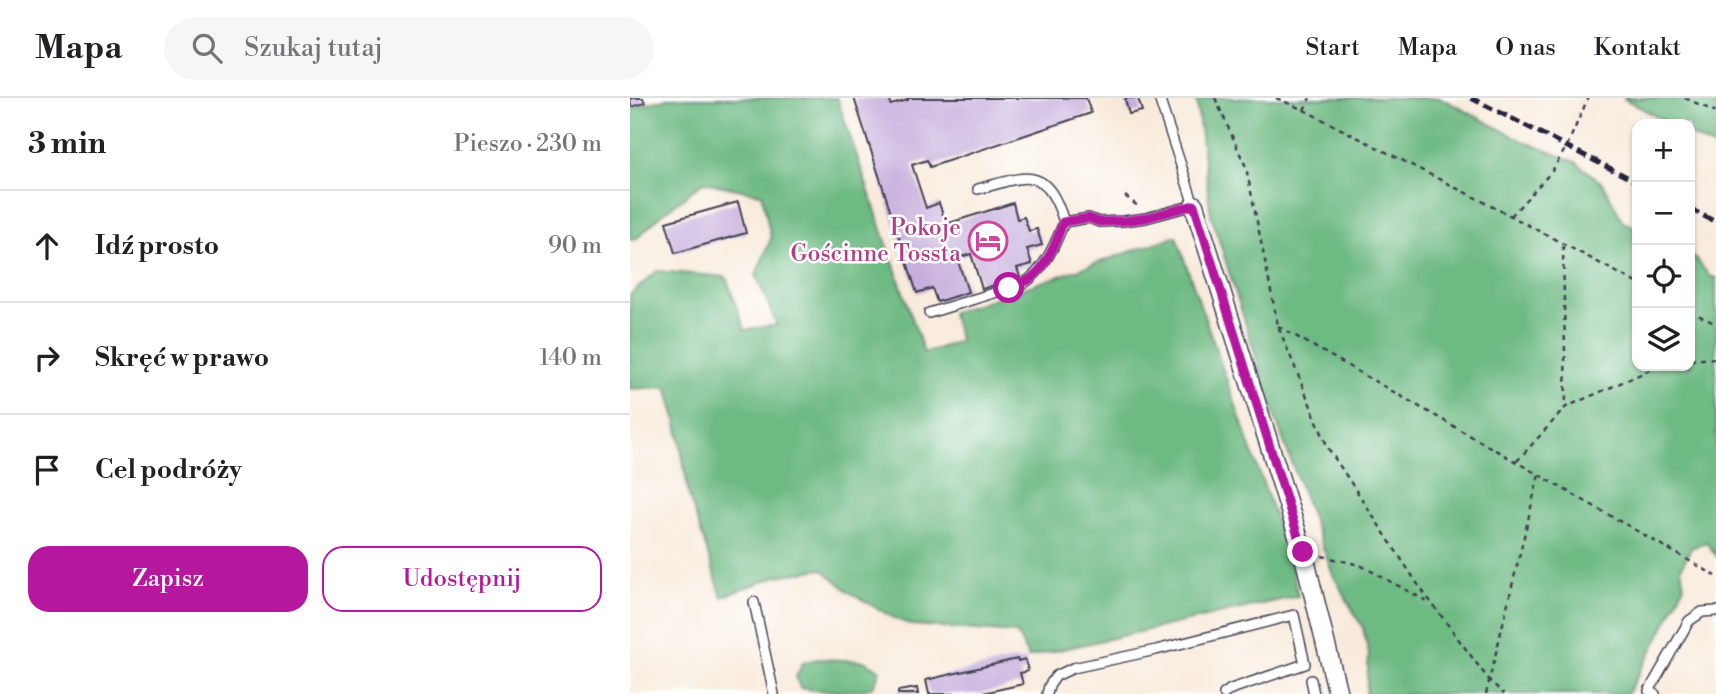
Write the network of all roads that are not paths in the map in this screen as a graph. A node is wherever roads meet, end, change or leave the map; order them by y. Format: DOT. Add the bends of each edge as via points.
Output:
graph roads {
  1 [pos="1159,98"];
  2 [pos="978,189"];
  3 [pos="1194,205"];
  4 [pos="1063,222"];
  5 [pos="929,313"];
  6 [pos="754,602"];
  7 [pos="1716,611"];
  8 [pos="1311,680"];
  9 [pos="774,694"];
  10 [pos="1047,694"];
  11 [pos="1224,694"];
  12 [pos="1314,694"];
  13 [pos="1338,694"];
  14 [pos="1655,694"];
  1 -- 3 [label="lane"];
  2 -- 4 [label="lane" via="1020,177 1043,183 1051,190"];
  3 -- 4 [label="lane" via="1123,221 1089,218"];
  3 -- 13 [label="street" via="1303,552"];
  4 -- 5 [label="lane" via="1044,263 1023,284"];
  6 -- 9 [label="lane"];
  7 -- 14 [label="lane" via="1702,612 1689,621 1649,691"];
  8 -- 12 [label="lane"];
  10 -- 11 [label="lane" via="1056,676 1073,668 1294,615 1306,664"];
}
